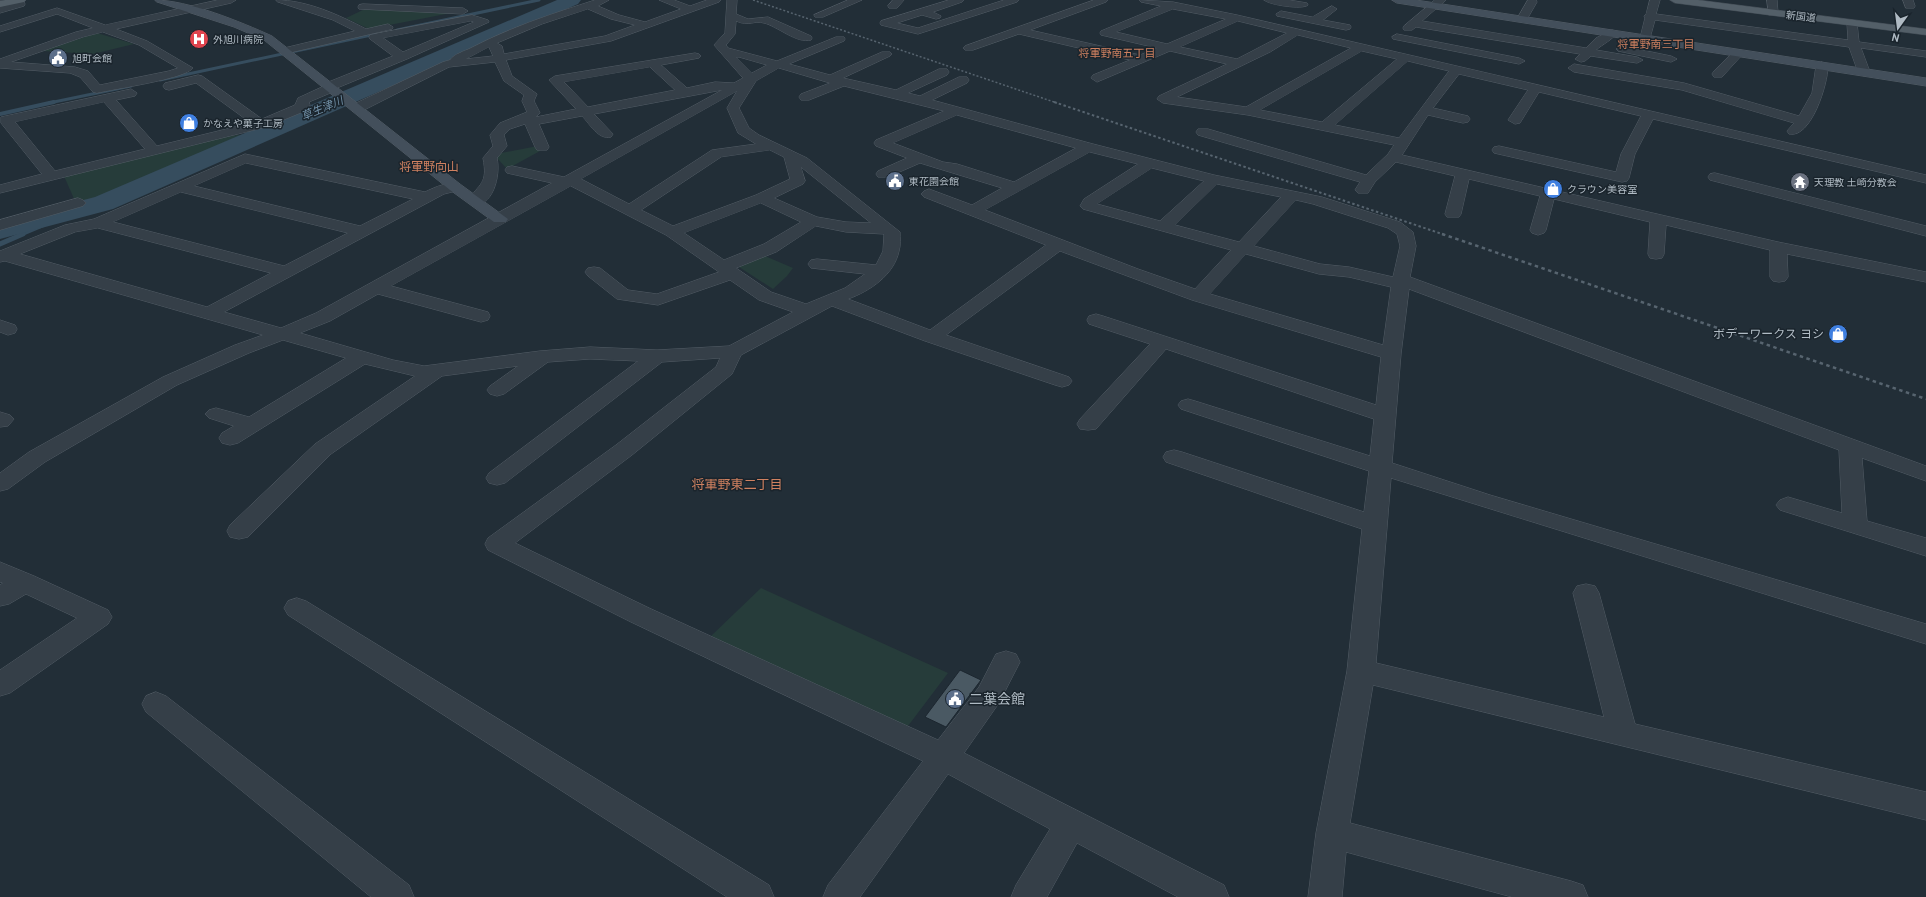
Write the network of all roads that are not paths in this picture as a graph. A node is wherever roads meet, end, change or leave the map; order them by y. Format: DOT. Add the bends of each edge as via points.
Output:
graph roads {
  1 [pos="4,0"];
  2 [pos="160,0"];
  3 [pos="231,0"];
  4 [pos="281,0"];
  5 [pos="316,0"];
  6 [pos="377,0"];
  7 [pos="604,0"];
  8 [pos="664,0"];
  9 [pos="716,0"];
  10 [pos="732,0"];
  11 [pos="836,0"];
  12 [pos="959,0"];
  13 [pos="1014,0"];
  14 [pos="1103,0"];
  15 [pos="1144,0"];
  16 [pos="1269,0"];
  17 [pos="1397,0"];
  18 [pos="1655,0"];
  19 [pos="1675,0"];
  20 [pos="1772,0"];
  21 [pos="0,1"];
  22 [pos="854,1"];
  23 [pos="20,2"];
  24 [pos="1532,2"];
  25 [pos="1439,3"];
  26 [pos="0,4"];
  27 [pos="1173,5"];
  28 [pos="301,6"];
  29 [pos="590,6"];
  30 [pos="1080,8"];
  31 [pos="1247,8"];
  32 [pos="190,9"];
  33 [pos="690,9"];
  34 [pos="0,10"];
  35 [pos="356,10"];
  36 [pos="603,12"];
  37 [pos="922,12"];
  38 [pos="1269,12"];
  39 [pos="1773,12"];
  40 [pos="1103,14"];
  41 [pos="732,15"];
  42 [pos="819,15"];
  43 [pos="1492,15"];
  44 [pos="1649,16"];
  45 [pos="1119,17"];
  46 [pos="1234,17"];
  47 [pos="337,18"];
  48 [pos="1522,19"];
  49 [pos="952,21"];
  50 [pos="1134,21"];
  51 [pos="1314,21"];
  52 [pos="1414,23"];
  53 [pos="1852,23"];
  54 [pos="534,24"];
  55 [pos="645,25"];
  56 [pos="974,25"];
  57 [pos="1346,26"];
  58 [pos="104,28"];
  59 [pos="988,28"];
  60 [pos="0,29"];
  61 [pos="1014,31"];
  62 [pos="364,32"];
  63 [pos="1296,32"];
  64 [pos="1472,32"];
  65 [pos="1926,32"];
  66 [pos="1612,33"];
  67 [pos="1119,36"];
  68 [pos="552,37"];
  69 [pos="1397,37"];
  70 [pos="807,38"];
  71 [pos="1644,38"];
  72 [pos="840,39"];
  73 [pos="1137,40"];
  74 [pos="22,42"];
  75 [pos="52,44"];
  76 [pos="1596,44"];
  77 [pos="1854,44"];
  78 [pos="484,45"];
  79 [pos="563,47"];
  80 [pos="1092,47"];
  81 [pos="1169,47"];
  82 [pos="969,48"];
  83 [pos="1359,48"];
  84 [pos="1455,48"];
  85 [pos="286,52"];
  86 [pos="724,52"];
  87 [pos="1111,52"];
  88 [pos="1379,52"];
  89 [pos="1587,52"];
  90 [pos="1738,53"];
  91 [pos="886,54"];
  92 [pos="1926,54"];
  93 [pos="695,56"];
  94 [pos="402,57"];
  95 [pos="501,58"];
  96 [pos="1405,58"];
  97 [pos="1141,59"];
  98 [pos="1671,59"];
  99 [pos="1637,60"];
  100 [pos="1519,61"];
  101 [pos="652,63"];
  102 [pos="1238,63"];
  103 [pos="0,64"];
  104 [pos="447,64"];
  105 [pos="778,64"];
  106 [pos="1822,66"];
  107 [pos="1574,68"];
  108 [pos="1456,70"];
  109 [pos="943,72"];
  110 [pos="1864,72"];
  111 [pos="1718,74"];
  112 [pos="1096,78"];
  113 [pos="963,80"];
  114 [pos="838,81"];
  115 [pos="745,82"];
  116 [pos="1926,82"];
  117 [pos="331,88"];
  118 [pos="1535,88"];
  119 [pos="97,89"];
  120 [pos="1549,91"];
  121 [pos="685,92"];
  122 [pos="897,94"];
  123 [pos="805,97"];
  124 [pos="107,98"];
  125 [pos="922,100"];
  126 [pos="355,106"];
  127 [pos="957,110"];
  128 [pos="1425,110"];
  129 [pos="585,111"];
  130 [pos="1248,111"];
  131 [pos="2,113"];
  132 [pos="1649,114"];
  133 [pos="1463,118"];
  134 [pos="528,120"];
  135 [pos="1515,120"];
  136 [pos="1803,121"];
  137 [pos="261,124"];
  138 [pos="1323,128"];
  139 [pos="1203,132"];
  140 [pos="606,134"];
  141 [pos="1402,143"];
  142 [pos="1783,145"];
  143 [pos="772,146"];
  144 [pos="542,147"];
  145 [pos="1088,147"];
  146 [pos="1499,150"];
  147 [pos="154,151"];
  148 [pos="790,155"];
  149 [pos="1394,157"];
  150 [pos="919,158"];
  151 [pos="1151,162"];
  152 [pos="512,170"];
  153 [pos="1463,173"];
  154 [pos="884,174"];
  155 [pos="51,176"];
  156 [pos="1715,177"];
  157 [pos="1214,178"];
  158 [pos="1926,179"];
  159 [pos="569,181"];
  160 [pos="179,187"];
  161 [pos="455,187"];
  162 [pos="1013,187"];
  163 [pos="0,189"];
  164 [pos="1548,193"];
  165 [pos="929,194"];
  166 [pos="1293,194"];
  167 [pos="427,198"];
  168 [pos="761,198"];
  169 [pos="475,202"];
  170 [pos="78,203"];
  171 [pos="630,210"];
  172 [pos="973,211"];
  173 [pos="1453,214"];
  174 [pos="500,219"];
  175 [pos="1658,220"];
  176 [pos="813,221"];
  177 [pos="98,223"];
  178 [pos="0,225"];
  179 [pos="1163,227"];
  180 [pos="887,229"];
  181 [pos="1538,230"];
  182 [pos="1926,231"];
  183 [pos="363,232"];
  184 [pos="672,232"];
  185 [pos="1059,244"];
  186 [pos="1778,247"];
  187 [pos="1243,249"];
  188 [pos="1656,254"];
  189 [pos="2,256"];
  190 [pos="817,264"];
  191 [pos="727,270"];
  192 [pos="882,271"];
  193 [pos="286,272"];
  194 [pos="594,272"];
  195 [pos="1779,277"];
  196 [pos="1926,277"];
  197 [pos="1401,282"];
  198 [pos="376,288"];
  199 [pos="1198,296"];
  200 [pos="831,298"];
  201 [pos="807,311"];
  202 [pos="209,313"];
  203 [pos="481,316"];
  204 [pos="1096,320"];
  205 [pos="283,334"];
  206 [pos="932,337"];
  207 [pos="1162,342"];
  208 [pos="733,352"];
  209 [pos="1391,354"];
  210 [pos="657,356"];
  211 [pos="362,357"];
  212 [pos="544,357"];
  213 [pos="437,370"];
  214 [pos="1062,381"];
  215 [pos="497,390"];
  216 [pos="1188,405"];
  217 [pos="216,414"];
  218 [pos="1384,415"];
  219 [pos="1088,424"];
  220 [pos="252,425"];
  221 [pos="230,438"];
  222 [pos="1850,446"];
  223 [pos="1174,457"];
  224 [pos="1379,467"];
  225 [pos="1926,474"];
  226 [pos="497,478"];
  227 [pos="0,484"];
  228 [pos="1788,505"];
  229 [pos="1374,524"];
  230 [pos="1855,525"];
  231 [pos="239,531"];
  232 [pos="1926,547"];
  233 [pos="0,571"];
  234 [pos="25,582"];
  235 [pos="1586,593"];
  236 [pos="0,598"];
  237 [pos="297,608"];
  238 [pos="1926,634"];
  239 [pos="1006,662"];
  240 [pos="1361,671"];
  241 [pos="0,685"];
  242 [pos="156,704"];
  243 [pos="1623,734"];
  244 [pos="942,756"];
  245 [pos="1926,806"];
  246 [pos="1070,825"];
  247 [pos="1332,833"];
  248 [pos="397,897"];
  249 [pos="757,897"];
  250 [pos="840,897"];
  251 [pos="1028,897"];
  252 [pos="1212,897"];
  253 [pos="1325,897"];
  254 [pos="1571,897"];
  1 -- 21 [label="main road"];
  2 -- 32 [label="street"];
  3 -- 32 [label="street"];
  4 -- 28 [label="street"];
  5 -- 28 [label="street"];
  6 -- 35 [label="street"];
  7 -- 29 [label="street"];
  8 -- 33 [label="street"];
  9 -- 33 [label="street"];
  10 -- 41 [label="street"];
  11 -- 22 [label="street"];
  12 -- 37 [label="street"];
  13 -- 49 [label="street"];
  14 -- 30 [label="street"];
  15 -- 27 [label="street"];
  16 -- 51 [label="street" via="1332,9"];
  17 -- 25 [label="street"];
  18 -- 44 [label="street"];
  19 -- 39 [label="main road, 新国道"];
  20 -- 39 [label="street"];
  22 -- 42 [label="street"];
  23 -- 26 [label="main road"];
  23 -- 34 [label="street"];
  24 -- 48 [label="street"];
  25 -- 43 [label="street"];
  25 -- 52 [label="street"];
  27 -- 46 [label="street"];
  27 -- 50 [label="street"];
  28 -- 47 [label="street"];
  29 -- 36 [label="street"];
  29 -- 54 [label="street"];
  30 -- 40 [label="street"];
  30 -- 61 [label="street"];
  31 -- 46 [label="street"];
  32 -- 58 [label="street"];
  32 -- 85 [label="street" via="268,38"];
  33 -- 55 [label="street"];
  35 -- 47 [label="street"];
  35 -- 62 [label="street" via="471,12"];
  36 -- 54 [label="street"];
  36 -- 55 [label="street"];
  37 -- 49 [label="street"];
  37 -- 49 [label="street" via="886,23 918,31"];
  38 -- 51 [label="street"];
  39 -- 53 [label="main road, 新国道"];
  41 -- 70 [label="street" via="747,22 764,19"];
  41 -- 86 [label="street" via="730,34 720,45"];
  43 -- 48 [label="street"];
  43 -- 64 [label="street"];
  44 -- 71 [label="street"];
  44 -- 77 [label="street"];
  45 -- 50 [label="street"];
  46 -- 63 [label="street"];
  46 -- 81 [label="street"];
  47 -- 62 [label="street"];
  48 -- 66 [label="street"];
  49 -- 56 [label="street"];
  50 -- 67 [label="street" via="1104,33"];
  51 -- 57 [label="street"];
  52 -- 64 [label="street"];
  52 -- 69 [label="street"];
  53 -- 65 [label="main road, 新国道"];
  53 -- 77 [label="street"];
  54 -- 78 [label="street"];
  55 -- 79 [label="street" via="607,39"];
  58 -- 60 [label="street" via="57,11"];
  58 -- 75 [label="street"];
  58 -- 119 [label="street" via="143,43 187,68 172,74"];
  59 -- 61 [label="street"];
  61 -- 80 [label="street"];
  61 -- 82 [label="street"];
  62 -- 85 [label="street"];
  63 -- 83 [label="street"];
  63 -- 102 [label="street"];
  64 -- 84 [label="street"];
  64 -- 89 [label="street"];
  66 -- 71 [label="street"];
  66 -- 76 [label="street"];
  67 -- 73 [label="street"];
  67 -- 80 [label="street"];
  68 -- 79 [label="street"];
  69 -- 84 [label="street"];
  69 -- 88 [label="street"];
  71 -- 90 [label="street"];
  72 -- 105 [label="street"];
  73 -- 81 [label="street"];
  73 -- 87 [label="street"];
  74 -- 75 [label="street"];
  75 -- 103 [label="street"];
  76 -- 89 [label="street"];
  76 -- 98 [label="street"];
  77 -- 92 [label="street"];
  77 -- 110 [label="street"];
  78 -- 95 [label="street" via="496,46"];
  78 -- 104 [label="street"];
  79 -- 95 [label="street"];
  80 -- 87 [label="street"];
  81 -- 97 [label="street"];
  81 -- 102 [label="street"];
  83 -- 88 [label="street"];
  83 -- 130 [label="street"];
  84 -- 100 [label="street"];
  85 -- 117 [label="street"];
  86 -- 105 [label="street"];
  86 -- 115 [label="street"];
  87 -- 97 [label="street"];
  88 -- 96 [label="street"];
  89 -- 99 [label="street"];
  89 -- 107 [label="street"];
  90 -- 106 [label="street"];
  90 -- 111 [label="street"];
  91 -- 114 [label="street"];
  93 -- 101 [label="street"];
  94 -- 94 [label="street" via="450,36 484,22 472,18 374,37"];
  94 -- 117 [label="street"];
  95 -- 104 [label="street"];
  95 -- 134 [label="street" via="503,70 517,88 531,94 528,100 534,113"];
  96 -- 108 [label="street"];
  96 -- 138 [label="street"];
  97 -- 112 [label="street"];
  101 -- 121 [label="street"];
  101 -- 129 [label="street" via="555,80"];
  102 -- 130 [label="street" via="1163,99"];
  103 -- 119 [label="street" via="71,70 84,74"];
  104 -- 126 [label="street"];
  105 -- 114 [label="street"];
  105 -- 115 [label="street"];
  106 -- 110 [label="street"];
  106 -- 136 [label="street" via="1822,79 1810,111"];
  107 -- 120 [label="street"];
  107 -- 136 [label="street" via="1684,87"];
  108 -- 118 [label="street"];
  108 -- 128 [label="street"];
  109 -- 122 [label="street"];
  110 -- 116 [label="street"];
  113 -- 125 [label="street"];
  114 -- 122 [label="street"];
  114 -- 123 [label="street"];
  115 -- 121 [label="street"];
  115 -- 143 [label="street" via="733,108 743,130"];
  115 -- 159 [label="street"];
  117 -- 126 [label="street"];
  117 -- 137 [label="street" via="302,102 304,105 300,108"];
  118 -- 120 [label="street"];
  118 -- 135 [label="street"];
  119 -- 131 [label="street"];
  120 -- 132 [label="street"];
  121 -- 129 [label="street"];
  122 -- 125 [label="street"];
  124 -- 131 [label="street"];
  124 -- 137 [label="street" via="198,80"];
  124 -- 147 [label="street"];
  125 -- 127 [label="street"];
  126 -- 161 [label="street"];
  127 -- 145 [label="street"];
  127 -- 150 [label="street" via="881,143"];
  128 -- 133 [label="street"];
  128 -- 141 [label="street"];
  129 -- 134 [label="street"];
  129 -- 140 [label="street"];
  130 -- 138 [label="street"];
  131 -- 155 [label="street"];
  132 -- 142 [label="street"];
  132 -- 146 [label="street" via="1628,154 1622,178"];
  134 -- 144 [label="street"];
  134 -- 169 [label="street" via="505,126 497,135 500,146 490,158 494,170 485,194"];
  136 -- 142 [label="street"];
  137 -- 147 [label="street"];
  138 -- 141 [label="street"];
  139 -- 149 [label="street" via="1366,185"];
  141 -- 149 [label="street"];
  142 -- 158 [label="street"];
  143 -- 148 [label="street"];
  143 -- 171 [label="street" via="718,153"];
  145 -- 151 [label="street"];
  145 -- 162 [label="street"];
  147 -- 155 [label="street"];
  148 -- 168 [label="street" via="798,181"];
  148 -- 180 [label="street" via="802,161"];
  149 -- 153 [label="street"];
  150 -- 154 [label="street"];
  150 -- 162 [label="street"];
  151 -- 157 [label="street"];
  151 -- 179 [label="street" via="1089,202 1088,206"];
  152 -- 159 [label="street"];
  153 -- 164 [label="street"];
  153 -- 173 [label="street"];
  155 -- 163 [label="street"];
  156 -- 182 [label="street"];
  157 -- 166 [label="street"];
  157 -- 179 [label="street"];
  159 -- 171 [label="street"];
  159 -- 174 [label="street"];
  160 -- 167 [label="street" via="245,158"];
  160 -- 177 [label="street"];
  160 -- 183 [label="street"];
  161 -- 167 [label="street" via="439,191"];
  161 -- 169 [label="street"];
  162 -- 172 [label="street"];
  164 -- 175 [label="street"];
  164 -- 181 [label="street"];
  165 -- 172 [label="street"];
  166 -- 187 [label="street"];
  166 -- 197 [label="street" via="1359,212 1406,232 1408,246"];
  167 -- 183 [label="street"];
  168 -- 176 [label="street"];
  168 -- 184 [label="street"];
  169 -- 174 [label="street"];
  170 -- 178 [label="street"];
  171 -- 184 [label="street"];
  172 -- 185 [label="street"];
  174 -- 198 [label="street"];
  175 -- 186 [label="street"];
  175 -- 188 [label="street"];
  176 -- 180 [label="street" via="846,227"];
  176 -- 191 [label="street" via="770,248"];
  177 -- 189 [label="street" via="71,228"];
  177 -- 193 [label="street"];
  179 -- 187 [label="street"];
  180 -- 192 [label="street" via="892,232 891,251"];
  183 -- 193 [label="street"];
  184 -- 191 [label="street"];
  185 -- 199 [label="street"];
  185 -- 206 [label="street"];
  186 -- 195 [label="street"];
  186 -- 196 [label="street"];
  187 -- 197 [label="street" via="1320,269"];
  187 -- 199 [label="street"];
  189 -- 202 [label="street"];
  190 -- 192 [label="street"];
  191 -- 194 [label="street" via="658,300 623,295"];
  191 -- 201 [label="street" via="765,296"];
  192 -- 200 [label="street" via="851,292"];
  193 -- 202 [label="street"];
  197 -- 209 [label="street"];
  197 -- 222 [label="street"];
  198 -- 203 [label="street"];
  198 -- 205 [label="street"];
  199 -- 209 [label="street"];
  200 -- 201 [label="street"];
  200 -- 206 [label="street"];
  201 -- 208 [label="street"];
  202 -- 205 [label="street"];
  204 -- 207 [label="street"];
  205 -- 211 [label="street"];
  205 -- 227 [label="street" via="170,381 37,457"];
  206 -- 214 [label="street"];
  207 -- 218 [label="street"];
  207 -- 219 [label="street"];
  208 -- 210 [label="street"];
  208 -- 244 [label="street" via="725,370 624,450 497,544 647,618"];
  209 -- 218 [label="street"];
  210 -- 212 [label="street" via="590,353"];
  210 -- 226 [label="street"];
  211 -- 213 [label="street" via="424,372"];
  211 -- 220 [label="street"];
  212 -- 213 [label="street"];
  212 -- 215 [label="street"];
  213 -- 231 [label="street" via="323,449"];
  216 -- 224 [label="street"];
  217 -- 220 [label="street"];
  218 -- 224 [label="street"];
  220 -- 221 [label="street"];
  222 -- 225 [label="street"];
  222 -- 230 [label="street"];
  223 -- 229 [label="street"];
  224 -- 229 [label="street"];
  224 -- 238 [label="street"];
  228 -- 230 [label="street"];
  229 -- 240 [label="street"];
  230 -- 232 [label="street"];
  233 -- 234 [label="street"];
  234 -- 236 [label="street"];
  234 -- 241 [label="street" via="99,617"];
  235 -- 243 [label="street"];
  237 -- 249 [label="street"];
  239 -- 244 [label="street" via="989,695"];
  240 -- 243 [label="street"];
  240 -- 247 [label="street"];
  242 -- 248 [label="street"];
  243 -- 245 [label="street"];
  244 -- 246 [label="street"];
  244 -- 250 [label="street"];
  246 -- 251 [label="street"];
  246 -- 252 [label="street"];
  247 -- 253 [label="street"];
  247 -- 254 [label="street"];
}
